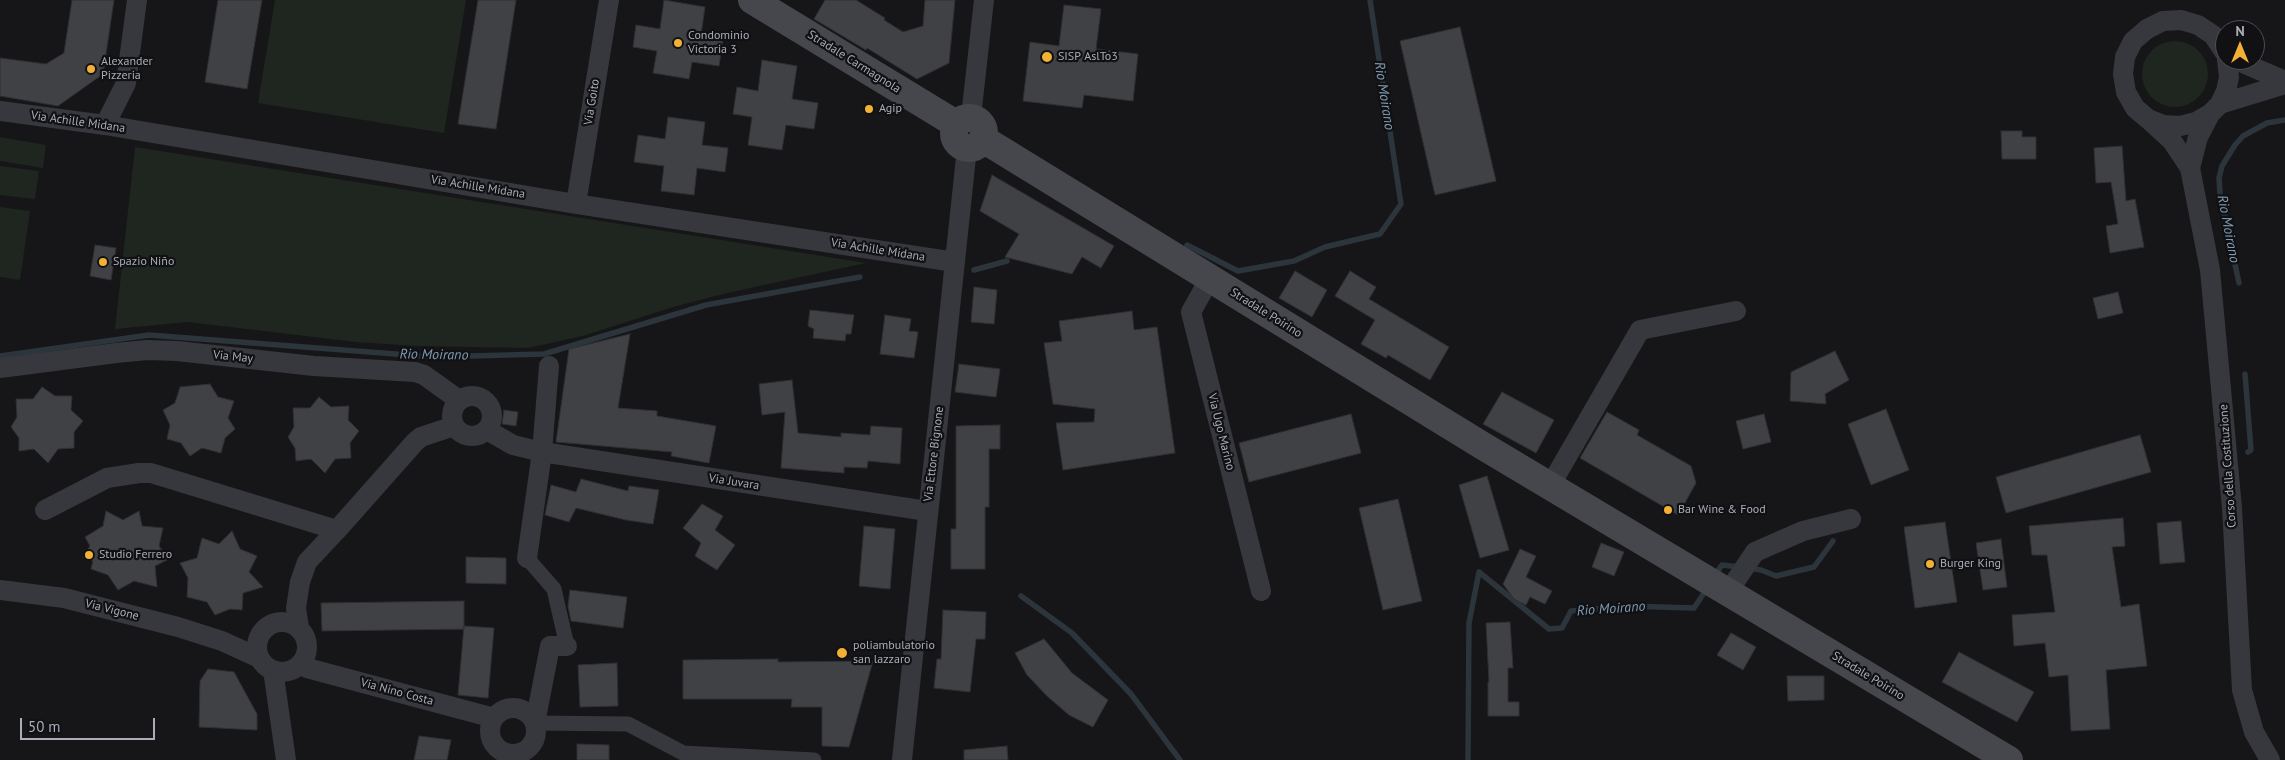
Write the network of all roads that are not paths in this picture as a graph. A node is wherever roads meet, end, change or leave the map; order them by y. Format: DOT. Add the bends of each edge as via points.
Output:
graph roads {
  1 [pos="137,0"];
  2 [pos="609,0"];
  3 [pos="752,0"];
  4 [pos="984,0"];
  5 [pos="2215,38"];
  6 [pos="2228,70"];
  7 [pos="2259,70"];
  8 [pos="2285,82"];
  9 [pos="2214,109"];
  10 [pos="0,111"];
  11 [pos="2148,119"];
  12 [pos="105,125"];
  13 [pos="969,132"];
  14 [pos="2190,168"];
  15 [pos="576,204"];
  16 [pos="955,262"];
  17 [pos="1210,278"];
  18 [pos="1736,311"];
  19 [pos="549,366"];
  20 [pos="0,368"];
  21 [pos="459,400"];
  22 [pos="454,426"];
  23 [pos="487,430"];
  24 [pos="542,452"];
  25 [pos="1550,486"];
  26 [pos="45,510"];
  27 [pos="927,512"];
  28 [pos="1851,519"];
  29 [pos="337,530"];
  30 [pos="527,558"];
  31 [pos="1718,582"];
  32 [pos="0,590"];
  33 [pos="1260,591"];
  34 [pos="294,619"];
  35 [pos="259,636"];
  36 [pos="222,641"];
  37 [pos="567,646"];
  38 [pos="302,663"];
  39 [pos="266,664"];
  40 [pos="494,718"];
  41 [pos="535,723"];
  42 [pos="530,754"];
  43 [pos="286,760"];
  44 [pos="814,760"];
  45 [pos="902,760"];
  46 [pos="2009,760"];
  47 [pos="2270,760"];
  1 -- 12 [label="street" via="126,84"];
  2 -- 15 [label="street, Via Goito"];
  3 -- 13 [label="main road, Stradale Carmagnola"];
  4 -- 13 [label="street, Via Ettore Bignone"];
  5 -- 11 [label="street, Corso della Costituzione" via="2198,25 2183,21 2163,22 2147,29 2134,41 2125,57 2126,92 2135,108"];
  6 -- 9 [label="street, Corso della Costituzione" via="2226,91"];
  7 -- 8 [label="street, Corso della Costituzione"];
  8 -- 9 [label="street, Corso della Costituzione"];
  9 -- 11 [label="street, Corso della Costituzione" via="2196,122 2180,126"];
  9 -- 14 [label="street, Corso della Costituzione" via="2198,137"];
  10 -- 12 [label="street, Via Achille Midana"];
  11 -- 14 [label="street, Corso della Costituzione" via="2172,141"];
  12 -- 15 [label="street, Via Achille Midana"];
  13 -- 16 [label="street, Via Ettore Bignone"];
  13 -- 17 [label="main road, Stradale Poirino"];
  14 -- 47 [label="street, Corso della Costituzione" via="2210,270 2221,377 2242,690 2254,732"];
  15 -- 16 [label="street, Via Achille Midana"];
  16 -- 27 [label="street, Via Ettore Bignone"];
  17 -- 25 [label="main road, Stradale Poirino"];
  17 -- 33 [label="street, Via Ugo Marino" via="1191,312"];
  18 -- 25 [label="street" via="1640,330"];
  19 -- 24 [label="street"];
  20 -- 21 [label="street, Via May" via="147,350 177,351 314,366 415,372"];
  21 -- 22 [label="street" via="452,412"];
  21 -- 23 [label="street" via="465,396 479,396 490,404 493,418"];
  22 -- 23 [label="street" via="470,436"];
  22 -- 29 [label="street" via="415,442"];
  23 -- 24 [label="street, Via Juvara" via="513,445"];
  24 -- 27 [label="street, Via Juvara"];
  24 -- 30 [label="street"];
  25 -- 31 [label="main road, Stradale Poirino"];
  26 -- 29 [label="street" via="107,478 139,472"];
  27 -- 45 [label="street, Via Ettore Bignone"];
  28 -- 31 [label="street" via="1803,531 1755,552"];
  29 -- 34 [label="street" via="308,562 300,582"];
  30 -- 37 [label="street" via="554,589"];
  31 -- 46 [label="main road, Stradale Poirino"];
  32 -- 36 [label="street, Via Vigone" via="64,598"];
  34 -- 35 [label="street" via="270,624"];
  34 -- 38 [label="street" via="304,634 308,649"];
  35 -- 36 [label="street, Via Vigone"];
  35 -- 39 [label="street" via="257,644"];
  36 -- 39 [label="street, Via Vigone"];
  37 -- 41 [label="street" via="550,646"];
  38 -- 39 [label="street" via="288,671"];
  38 -- 40 [label="street, Via Nino Costa" via="307,668"];
  39 -- 43 [label="street"];
  40 -- 41 [label="street" via="506,709 520,709"];
  40 -- 42 [label="street" via="490,731 495,745 508,753"];
  41 -- 42 [label="street"];
  41 -- 44 [label="street" via="628,724 683,752"];
}
